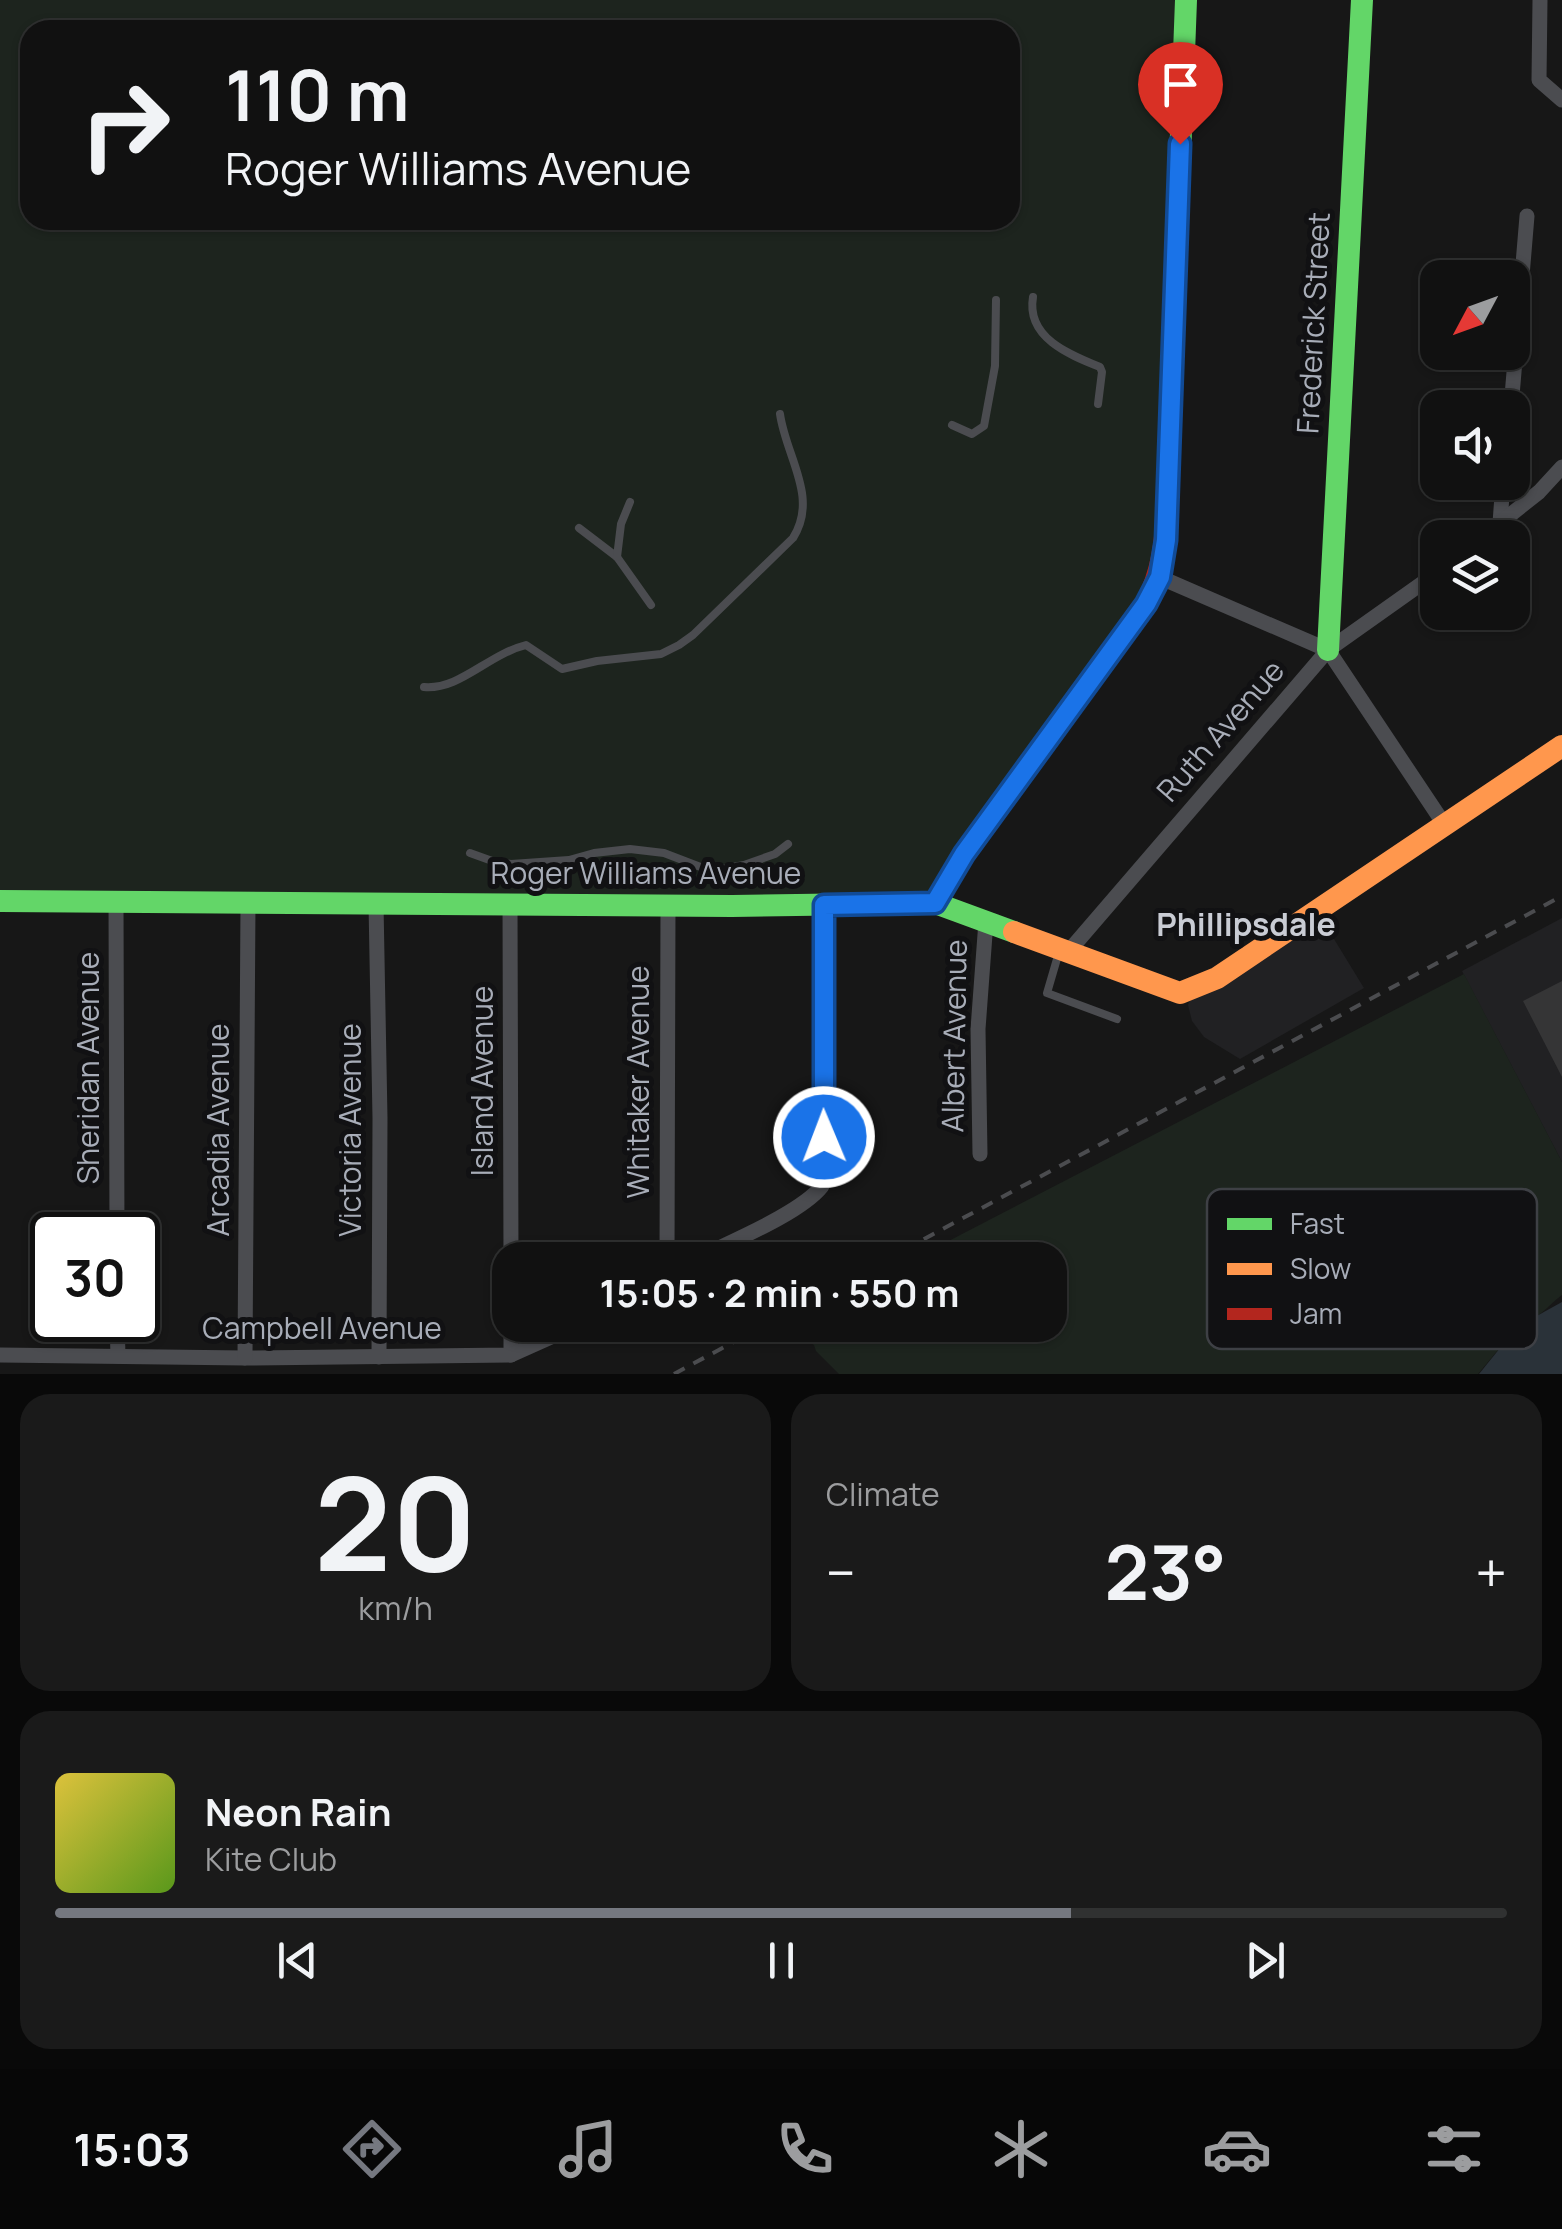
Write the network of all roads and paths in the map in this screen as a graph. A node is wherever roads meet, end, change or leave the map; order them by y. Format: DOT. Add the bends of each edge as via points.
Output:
graph roads {
  1 [pos="1186,0"];
  2 [pos="1362,0"];
  3 [pos="1540,0"];
  4 [pos="1562,100"];
  5 [pos="1527,216"];
  6 [pos="1033,297"];
  7 [pos="996,300"];
  8 [pos="1512,390"];
  9 [pos="1098,404"];
  10 [pos="780,414"];
  11 [pos="952,425"];
  12 [pos="1562,467"];
  13 [pos="630,502"];
  14 [pos="1505,520"];
  15 [pos="579,528"];
  16 [pos="617,557"];
  17 [pos="1160,577"];
  18 [pos="1420,585"];
  19 [pos="651,604"];
  20 [pos="1328,650"];
  21 [pos="424,687"];
  22 [pos="1562,746"];
  23 [pos="1444,824"];
  24 [pos="788,844"];
  25 [pos="470,854"];
  26 [pos="0,901"];
  27 [pos="116,901"];
  28 [pos="248,902"];
  29 [pos="510,902"];
  30 [pos="935,903"];
  31 [pos="376,904"];
  32 [pos="668,905"];
  33 [pos="824,905"];
  34 [pos="986,920"];
  35 [pos="1065,949"];
  36 [pos="1117,1019"];
  37 [pos="980,1154"];
  38 [pos="117,1212"];
  39 [pos="510,1242"];
  40 [pos="666,1242"];
  41 [pos="729,1242"];
  42 [pos="118,1342"];
  43 [pos="511,1342"];
  44 [pos="540,1342"];
  45 [pos="0,1355"];
  46 [pos="511,1355"];
  47 [pos="118,1356"];
  48 [pos="379,1357"];
  49 [pos="245,1358"];
  1 -- 17 [label="main road"];
  2 -- 20 [label="main road, Frederick Street"];
  3 -- 4 [label="street" via="1538,80"];
  5 -- 8 [label="street"];
  6 -- 9 [label="lane" via="1033,312 1052,344 1100,367"];
  7 -- 11 [label="lane" via="984,426 972,434"];
  10 -- 21 [label="lane" via="804,521 693,635 661,654 562,669 526,644 442,688"];
  12 -- 14 [label="street"];
  13 -- 16 [label="lane"];
  15 -- 16 [label="lane"];
  16 -- 19 [label="lane"];
  17 -- 20 [label="street"];
  17 -- 30 [label="main road"];
  18 -- 20 [label="street, Ruth Avenue"];
  20 -- 23 [label="street"];
  20 -- 35 [label="street, Ruth Avenue"];
  22 -- 23 [label="main road, Roger Williams Avenue"];
  23 -- 35 [label="main road, Roger Williams Avenue" via="1190,991 1171,990"];
  24 -- 25 [label="lane" via="775,854 712,871 630,849 511,864"];
  26 -- 27 [label="main road, Roger Williams Avenue"];
  27 -- 28 [label="main road, Roger Williams Avenue"];
  27 -- 38 [label="street, Sheridan Avenue"];
  28 -- 31 [label="main road, Roger Williams Avenue"];
  28 -- 49 [label="street, Arcadia Avenue"];
  29 -- 31 [label="main road, Roger Williams Avenue"];
  29 -- 32 [label="main road, Roger Williams Avenue"];
  29 -- 39 [label="street, Island Avenue"];
  30 -- 33 [label="main road, Roger Williams Avenue"];
  30 -- 34 [label="main road, Roger Williams Avenue"];
  31 -- 48 [label="street, Victoria Avenue"];
  32 -- 33 [label="main road, Roger Williams Avenue"];
  32 -- 40 [label="street, Whitaker Avenue"];
  33 -- 41 [label="street" via="822,1186"];
  34 -- 35 [label="main road, Roger Williams Avenue"];
  34 -- 37 [label="street, Albert Avenue" via="978,1029"];
  35 -- 36 [label="lane" via="1047,993"];
  42 -- 47 [label="street"];
  43 -- 46 [label="street"];
  44 -- 46 [label="street, Campbell Avenue"];
  45 -- 47 [label="street, Campbell Avenue"];
  46 -- 48 [label="street, Campbell Avenue"];
  47 -- 49 [label="street, Campbell Avenue"];
  48 -- 49 [label="street, Campbell Avenue"];
}
